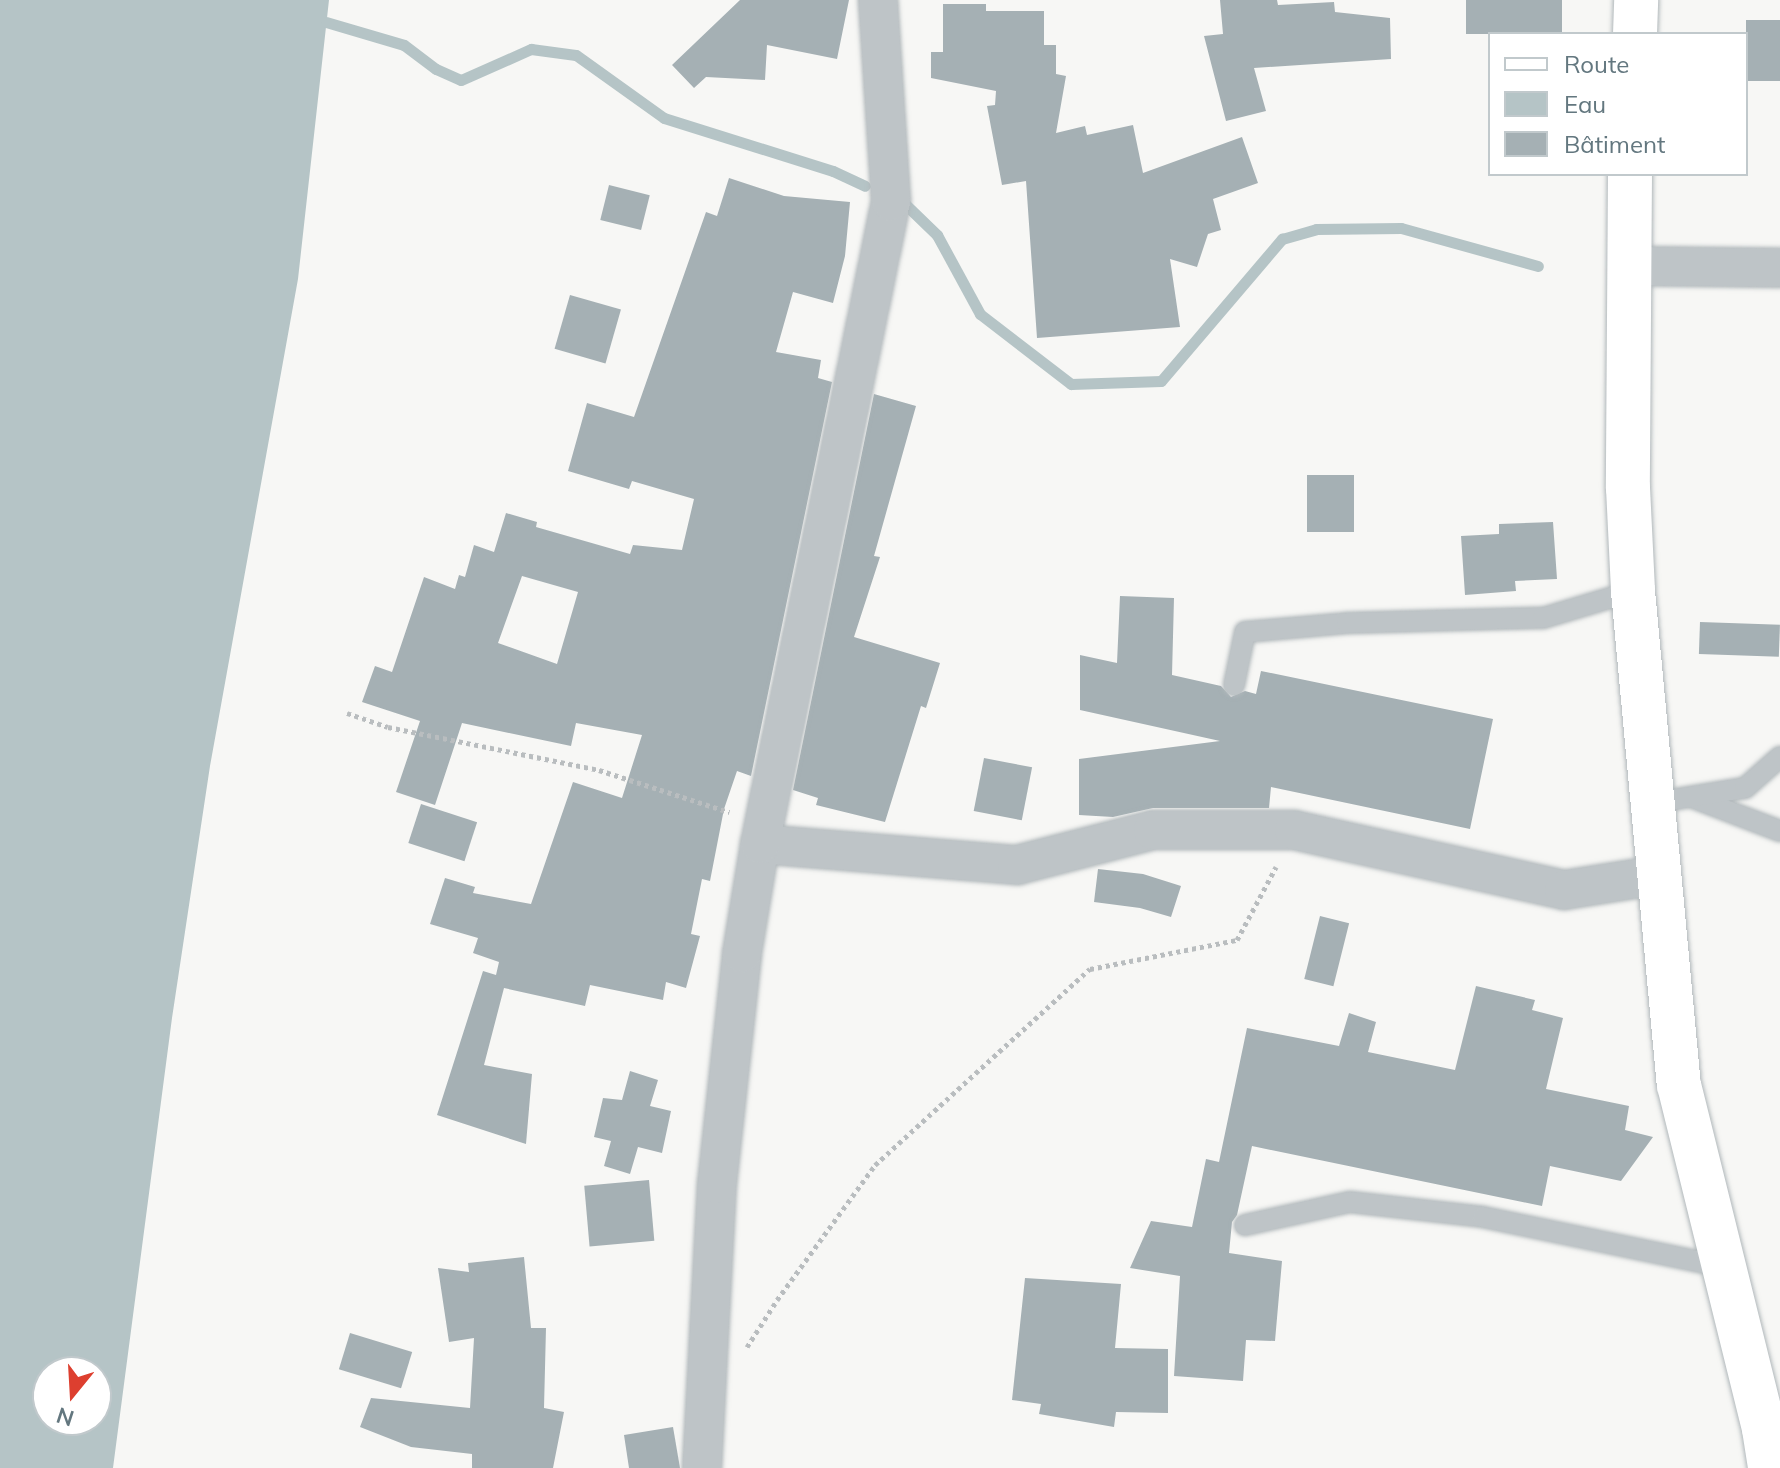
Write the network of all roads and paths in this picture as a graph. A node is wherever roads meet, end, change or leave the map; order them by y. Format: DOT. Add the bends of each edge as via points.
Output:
graph roads {
  1 [pos="878,0"];
  2 [pos="1636,0"];
  3 [pos="1635,32"];
  4 [pos="1630,176"];
  5 [pos="1627,266"];
  6 [pos="1780,268"];
  7 [pos="1633,591"];
  8 [pos="1234,685"];
  9 [pos="347,713"];
  10 [pos="1780,757"];
  11 [pos="1672,800"];
  12 [pos="1294,830"];
  13 [pos="1780,831"];
  14 [pos="762,834"];
  15 [pos="1659,875"];
  16 [pos="1245,1225"];
  17 [pos="1724,1267"];
  18 [pos="743,1353"];
  19 [pos="702,1468"];
  20 [pos="1770,1468"];
  1 -- 14 [label="street" via="891,201"];
  2 -- 3 [label="main road"];
  4 -- 5 [label="main road"];
  5 -- 6 [label="street"];
  5 -- 7 [label="main road"];
  7 -- 8 [label="lane" via="1543,618 1347,623 1245,632"];
  7 -- 11 [label="main road"];
  9 -- 14 [label="path" via="388,727 599,770"];
  10 -- 11 [label="lane" via="1745,788"];
  11 -- 13 [label="lane"];
  11 -- 15 [label="main road"];
  12 -- 14 [label="street" via="1153,830 1017,865"];
  12 -- 15 [label="street" via="1564,890"];
  12 -- 18 [label="path" via="1237,940 1090,969 875,1165"];
  14 -- 19 [label="street" via="742,953 717,1184"];
  15 -- 17 [label="main road" via="1679,1085"];
  16 -- 17 [label="lane" via="1350,1202 1483,1217"];
  17 -- 20 [label="main road"];
}
